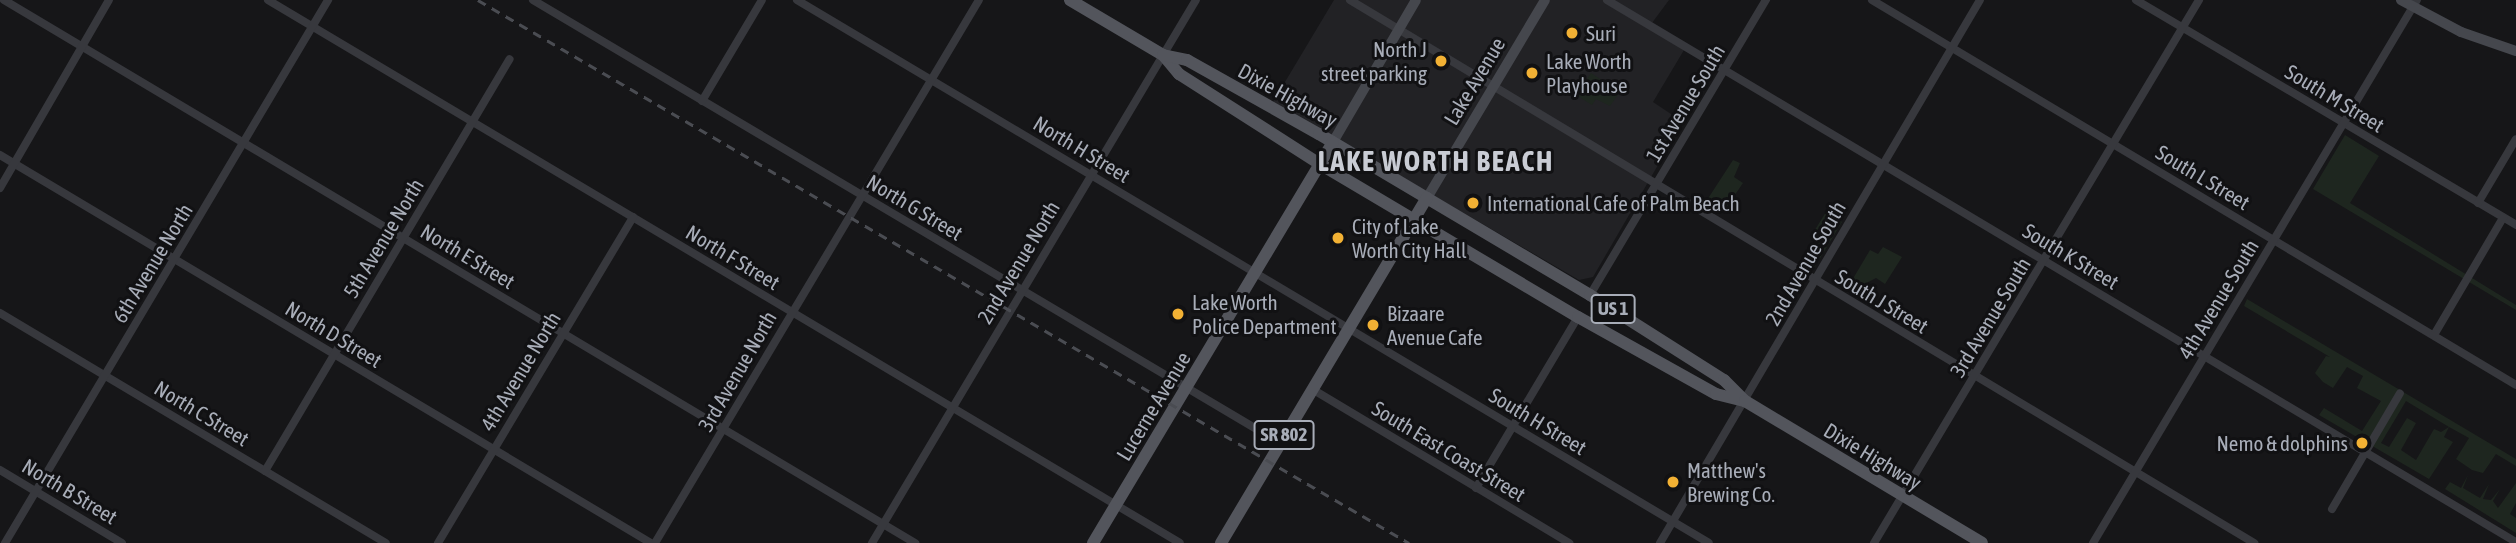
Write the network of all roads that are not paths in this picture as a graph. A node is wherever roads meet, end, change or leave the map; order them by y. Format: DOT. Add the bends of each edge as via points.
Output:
graph roads {
  1 [pos="4,0"];
  2 [pos="110,0"];
  3 [pos="268,0"];
  4 [pos="328,0"];
  5 [pos="533,0"];
  6 [pos="762,0"];
  7 [pos="797,0"];
  8 [pos="979,0"];
  9 [pos="1070,0"];
  10 [pos="1196,0"];
  11 [pos="1350,0"];
  12 [pos="1416,0"];
  13 [pos="1545,0"];
  14 [pos="1608,0"];
  15 [pos="1766,0"];
  16 [pos="1872,0"];
  17 [pos="1980,0"];
  18 [pos="2136,0"];
  19 [pos="2200,0"];
  20 [pos="2401,0"];
  21 [pos="544,3"];
  22 [pos="2414,3"];
  23 [pos="313,26"];
  24 [pos="2183,28"];
  25 [pos="1399,29"];
  26 [pos="82,47"];
  27 [pos="1953,48"];
  28 [pos="2516,51"];
  29 [pos="1163,55"];
  30 [pos="510,59"];
  31 [pos="1725,70"];
  32 [pos="930,79"];
  33 [pos="1495,85"];
  34 [pos="702,101"];
  35 [pos="472,122"];
  36 [pos="2343,123"];
  37 [pos="2516,139"];
  38 [pos="1333,142"];
  39 [pos="243,143"];
  40 [pos="2114,144"];
  41 [pos="0,155"];
  42 [pos="1320,163"];
  43 [pos="14,164"];
  44 [pos="1883,164"];
  45 [pos="1091,175"];
  46 [pos="1656,186"];
  47 [pos="0,188"];
  48 [pos="860,195"];
  49 [pos="1427,198"];
  50 [pos="2478,203"];
  51 [pos="633,217"];
  52 [pos="2504,218"];
  53 [pos="1415,219"];
  54 [pos="2516,225"];
  55 [pos="403,238"];
  56 [pos="2274,239"];
  57 [pos="174,259"];
  58 [pos="2045,260"];
  59 [pos="1254,272"];
  60 [pos="1814,281"];
  61 [pos="1021,290"];
  62 [pos="1590,295"];
  63 [pos="792,312"];
  64 [pos="0,313"];
  65 [pos="1577,317"];
  66 [pos="1349,329"];
  67 [pos="563,333"];
  68 [pos="2434,335"];
  69 [pos="334,354"];
  70 [pos="2205,356"];
  71 [pos="105,375"];
  72 [pos="1974,376"];
  73 [pos="2516,385"];
  74 [pos="1185,389"];
  75 [pos="1312,389"];
  76 [pos="2400,393"];
  77 [pos="1745,401"];
  78 [pos="953,407"];
  79 [pos="1513,426"];
  80 [pos="723,428"];
  81 [pos="1280,443"];
  82 [pos="494,450"];
  83 [pos="2364,451"];
  84 [pos="0,470"];
  85 [pos="265,471"];
  86 [pos="2135,472"];
  87 [pos="1476,488"];
  88 [pos="36,491"];
  89 [pos="1902,496"];
  90 [pos="1116,505"];
  91 [pos="2332,509"];
  92 [pos="1672,521"];
  93 [pos="883,524"];
  94 [pos="2516,541"];
  95 [pos="5,543"];
  96 [pos="122,543"];
  97 [pos="386,543"];
  98 [pos="438,543"];
  99 [pos="653,543"];
  100 [pos="872,543"];
  101 [pos="915,543"];
  102 [pos="1093,543"];
  103 [pos="1180,543"];
  104 [pos="1221,543"];
  105 [pos="1569,543"];
  106 [pos="1660,543"];
  107 [pos="1709,543"];
  108 [pos="1874,543"];
  109 [pos="1982,543"];
  110 [pos="2093,543"];
  111 [pos="2254,543"];
  1 -- 26 [label="street, North E Street"];
  2 -- 26 [label="street"];
  3 -- 23 [label="street, North F Street"];
  4 -- 23 [label="street, 6th Avenue North"];
  5 -- 21 [label="street, North G Street"];
  6 -- 34 [label="street"];
  7 -- 32 [label="street, North H Street"];
  8 -- 32 [label="street, 3rd Avenue North"];
  9 -- 29 [label="main road, Dixie Highway / US 1"];
  10 -- 29 [label="street, 2nd Avenue North"];
  11 -- 25 [label="street, South J Street"];
  12 -- 25 [label="main road, Lucerne Avenue"];
  13 -- 33 [label="main road, Lake Avenue / SR 802"];
  14 -- 31 [label="street, South K Street"];
  15 -- 31 [label="street, 1st Avenue South"];
  16 -- 27 [label="street, South L Street"];
  17 -- 27 [label="street, 2nd Avenue South"];
  18 -- 24 [label="street, South M Street"];
  19 -- 24 [label="street, 3rd Avenue South"];
  20 -- 22 [label="main road"];
  21 -- 34 [label="street, North G Street"];
  22 -- 28 [label="main road" via="2461,32"];
  22 -- 36 [label="street, 4th Avenue South"];
  23 -- 35 [label="street, North F Street"];
  23 -- 39 [label="street, 6th Avenue North"];
  24 -- 36 [label="street, South M Street"];
  24 -- 40 [label="street, 3rd Avenue South"];
  25 -- 33 [label="street, South J Street"];
  25 -- 38 [label="main road, Lucerne Avenue"];
  26 -- 39 [label="street, North E Street"];
  26 -- 43 [label="street"];
  27 -- 40 [label="street, South L Street"];
  27 -- 44 [label="street, 2nd Avenue South"];
  29 -- 38 [label="main road, Dixie Highway / US 1" via="1187,60"];
  29 -- 42 [label="main road, Dixie Highway / US 1" via="1179,74"];
  29 -- 45 [label="street, 2nd Avenue North"];
  30 -- 35 [label="street, 5th Avenue North"];
  31 -- 44 [label="street, South K Street"];
  31 -- 46 [label="street, 1st Avenue South"];
  32 -- 45 [label="street, North H Street"];
  32 -- 48 [label="street, 3rd Avenue North"];
  33 -- 46 [label="street, South J Street"];
  33 -- 49 [label="main road, Lake Avenue / SR 802"];
  34 -- 48 [label="street, North G Street"];
  35 -- 51 [label="street, North F Street"];
  35 -- 55 [label="street, 5th Avenue North"];
  36 -- 50 [label="street, South M Street"];
  36 -- 56 [label="street, 4th Avenue South"];
  37 -- 50 [label="street"];
  38 -- 42 [label="main road, Lucerne Avenue"];
  38 -- 49 [label="main road, Dixie Highway / US 1"];
  39 -- 55 [label="street, North E Street"];
  39 -- 57 [label="street, 6th Avenue North"];
  40 -- 56 [label="street, South L Street"];
  40 -- 58 [label="street, 3rd Avenue South"];
  41 -- 43 [label="street, North D Street"];
  42 -- 53 [label="main road, Dixie Highway / US 1"];
  42 -- 59 [label="main road, Lucerne Avenue"];
  43 -- 47 [label="street"];
  43 -- 57 [label="street, North D Street"];
  44 -- 58 [label="street, South K Street"];
  44 -- 60 [label="street, 2nd Avenue South"];
  45 -- 59 [label="street, North H Street"];
  45 -- 61 [label="street, 2nd Avenue North"];
  46 -- 60 [label="street, South J Street"];
  46 -- 62 [label="street, 1st Avenue South"];
  48 -- 61 [label="street, North G Street"];
  48 -- 63 [label="street, 3rd Avenue North"];
  49 -- 53 [label="main road, Lake Avenue / SR 802"];
  49 -- 62 [label="main road, Dixie Highway / US 1"];
  50 -- 52 [label="street, South M Street"];
  51 -- 63 [label="street, North F Street"];
  51 -- 67 [label="street, 4th Avenue North"];
  52 -- 54 [label="street, South M Street"];
  52 -- 68 [label="street"];
  53 -- 65 [label="main road, Dixie Highway / US 1"];
  53 -- 66 [label="main road, Lake Avenue / SR 802"];
  55 -- 67 [label="street, North E Street"];
  55 -- 69 [label="street, 5th Avenue North"];
  56 -- 68 [label="street, South L Street"];
  56 -- 70 [label="street, 4th Avenue South"];
  57 -- 69 [label="street, North D Street"];
  57 -- 71 [label="street, 6th Avenue North"];
  58 -- 70 [label="street, South K Street"];
  58 -- 72 [label="street, 3rd Avenue South"];
  59 -- 66 [label="street, North H Street"];
  59 -- 74 [label="main road, Lucerne Avenue"];
  60 -- 72 [label="street, South J Street"];
  60 -- 77 [label="street, 2nd Avenue South"];
  61 -- 74 [label="street, North G Street"];
  61 -- 78 [label="street, 2nd Avenue North"];
  62 -- 77 [label="main road, Dixie Highway / US 1" via="1724,380"];
  63 -- 78 [label="street, North F Street"];
  63 -- 80 [label="street, 3rd Avenue North"];
  64 -- 71 [label="street, North C Street"];
  65 -- 77 [label="main road, Dixie Highway / US 1" via="1716,394"];
  65 -- 79 [label="street"];
  66 -- 75 [label="main road, Lake Avenue / SR 802"];
  66 -- 79 [label="street, South H Street"];
  67 -- 80 [label="street, North E Street"];
  67 -- 82 [label="street, 4th Avenue North"];
  68 -- 73 [label="street, South L Street"];
  69 -- 82 [label="street, North D Street"];
  69 -- 85 [label="street, 5th Avenue North"];
  70 -- 83 [label="street, South K Street"];
  70 -- 86 [label="street, 4th Avenue South"];
  71 -- 85 [label="street, North C Street"];
  71 -- 88 [label="street, 6th Avenue North"];
  72 -- 86 [label="street, South J Street"];
  72 -- 89 [label="street, 3rd Avenue South"];
  74 -- 81 [label="street, North G Street"];
  74 -- 90 [label="main road, Lucerne Avenue"];
  75 -- 81 [label="main road, Lake Avenue / SR 802"];
  75 -- 87 [label="street, South East Coast Street"];
  76 -- 83 [label="street"];
  77 -- 89 [label="main road, Dixie Highway / US 1"];
  77 -- 92 [label="street, 2nd Avenue South"];
  78 -- 90 [label="street, North F Street"];
  78 -- 93 [label="street, 2nd Avenue North"];
  79 -- 87 [label="street"];
  79 -- 92 [label="street, South H Street"];
  80 -- 93 [label="street, North E Street"];
  80 -- 99 [label="street, 3rd Avenue North"];
  81 -- 104 [label="main road, Lake Avenue / SR 802"];
  82 -- 98 [label="street, 4th Avenue North"];
  82 -- 99 [label="street, North D Street"];
  83 -- 91 [label="street"];
  83 -- 94 [label="street, South K Street"];
  84 -- 88 [label="street, North B Street"];
  85 -- 97 [label="street, North C Street"];
  86 -- 110 [label="street, 4th Avenue South"];
  86 -- 111 [label="street, South J Street"];
  87 -- 105 [label="street, South East Coast Street"];
  88 -- 95 [label="street, 6th Avenue North"];
  88 -- 96 [label="street, North B Street"];
  89 -- 108 [label="street, 3rd Avenue South"];
  89 -- 109 [label="main road, Dixie Highway / US 1"];
  90 -- 102 [label="main road, Lucerne Avenue"];
  90 -- 103 [label="street, North F Street"];
  92 -- 106 [label="street, 2nd Avenue South"];
  92 -- 107 [label="street, South H Street"];
  93 -- 100 [label="street, 2nd Avenue North"];
  93 -- 101 [label="street, North E Street"];
}
